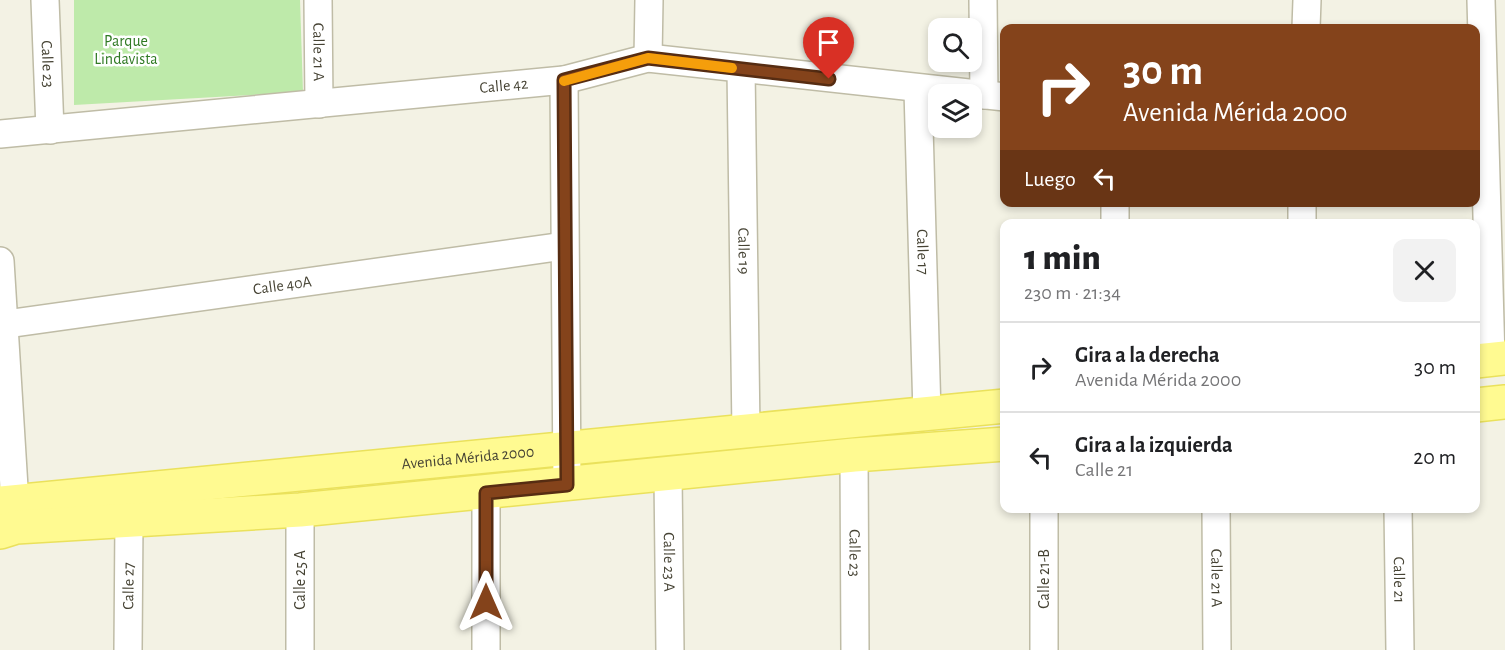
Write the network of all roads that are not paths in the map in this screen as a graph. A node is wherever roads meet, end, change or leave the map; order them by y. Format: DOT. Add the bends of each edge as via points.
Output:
graph roads {
  1 [pos="45,0"];
  2 [pos="318,0"];
  3 [pos="649,0"];
  4 [pos="983,0"];
  5 [pos="1307,0"];
  6 [pos="1481,0"];
  7 [pos="1306,24"];
  8 [pos="648,58"];
  9 [pos="741,69"];
  10 [pos="564,80"];
  11 [pos="918,90"];
  12 [pos="994,96"];
  13 [pos="319,104"];
  14 [pos="50,130"];
  15 [pos="0,134"];
  16 [pos="1488,135"];
  17 [pos="564,246"];
  18 [pos="0,261"];
  19 [pos="2,325"];
  20 [pos="1491,359"];
  21 [pos="1505,402"];
  22 [pos="1480,405"];
  23 [pos="1000,407"];
  24 [pos="927,414"];
  25 [pos="746,431"];
  26 [pos="1000,444"];
  27 [pos="567,448"];
  28 [pos="854,455"];
  29 [pos="668,475"];
  30 [pos="567,485"];
  31 [pos="486,493"];
  32 [pos="300,510"];
  33 [pos="1044,513"];
  34 [pos="1216,513"];
  35 [pos="1398,513"];
  36 [pos="8,516"];
  37 [pos="129,520"];
  38 [pos="128,650"];
  39 [pos="300,650"];
  40 [pos="486,650"];
  41 [pos="670,650"];
  42 [pos="855,650"];
  43 [pos="1044,650"];
  44 [pos="1216,650"];
  45 [pos="1400,650"];
  1 -- 14 [label="street, Calle 23"];
  2 -- 13 [label="street, Calle 21 A"];
  3 -- 8 [label="street"];
  4 -- 12 [label="street"];
  5 -- 7 [label="street"];
  6 -- 16 [label="street"];
  8 -- 9 [label="street, Calle 42"];
  8 -- 10 [label="street, Calle 42"];
  9 -- 11 [label="street, Calle 42"];
  9 -- 25 [label="street, Calle 19"];
  10 -- 13 [label="street, Calle 42"];
  10 -- 17 [label="street"];
  11 -- 12 [label="street, Calle 42"];
  11 -- 24 [label="street, Calle 17"];
  13 -- 14 [label="street, Calle 42"];
  14 -- 15 [label="street, Calle 42"];
  16 -- 20 [label="street"];
  17 -- 19 [label="street, Calle 40A"];
  17 -- 27 [label="street"];
  18 -- 19 [label="street"];
  19 -- 36 [label="street"];
  21 -- 22 [label="main road"];
  23 -- 24 [label="main road, Avenida Mérida 2000"];
  24 -- 25 [label="main road, Avenida Mérida 2000"];
  25 -- 27 [label="main road, Avenida Mérida 2000"];
  26 -- 28 [label="main road"];
  27 -- 30 [label="street"];
  27 -- 36 [label="main road, Avenida Mérida 2000"];
  28 -- 29 [label="main road"];
  28 -- 42 [label="street, Calle 23"];
  29 -- 30 [label="main road"];
  29 -- 41 [label="street, Calle 23 A"];
  30 -- 31 [label="main road"];
  31 -- 32 [label="main road"];
  31 -- 40 [label="street"];
  32 -- 37 [label="main road"];
  32 -- 39 [label="street, Calle 25 A"];
  33 -- 43 [label="street, Calle 21-B"];
  34 -- 44 [label="street, Calle 21 A"];
  35 -- 45 [label="street, Calle 21"];
  36 -- 37 [label="main road"];
  37 -- 38 [label="street, Calle 27"];
}
